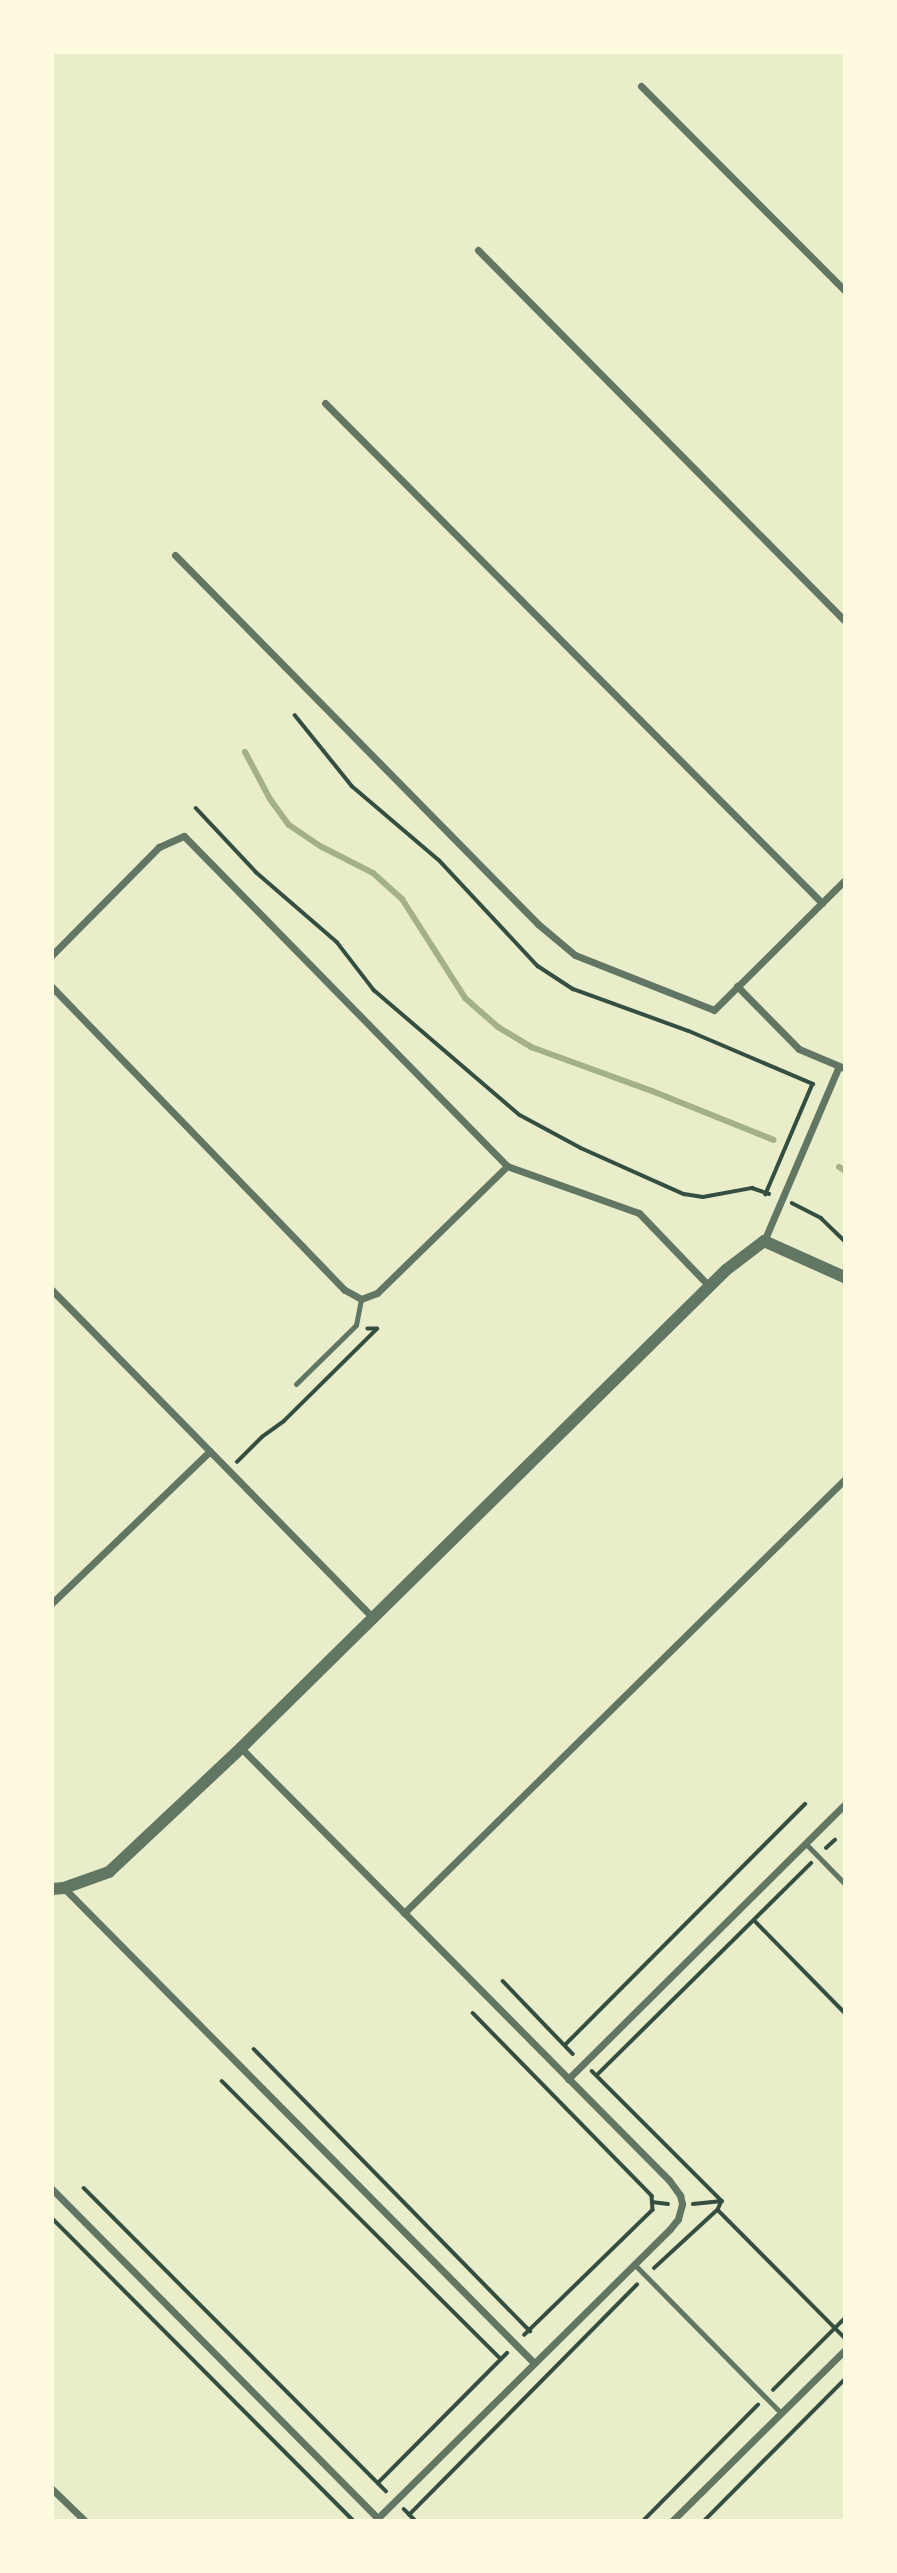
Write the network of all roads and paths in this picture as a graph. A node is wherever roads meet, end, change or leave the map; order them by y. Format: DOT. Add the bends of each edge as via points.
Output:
graph roads {
  1 [pos="641,86"];
  2 [pos="478,250"];
  3 [pos="845,290"];
  4 [pos="326,403"];
  5 [pos="175,555"];
  6 [pos="845,620"];
  7 [pos="196,808"];
  8 [pos="845,881"];
  9 [pos="822,904"];
  10 [pos="52,956"];
  11 [pos="737,986"];
  12 [pos="52,987"];
  13 [pos="842,1067"];
  14 [pos="507,1166"];
  15 [pos="782,1200"];
  16 [pos="845,1240"];
  17 [pos="764,1241"];
  18 [pos="845,1277"];
  19 [pos="709,1286"];
  20 [pos="52,1290"];
  21 [pos="361,1299"];
  22 [pos="352,1328"];
  23 [pos="296,1384"];
  24 [pos="209,1451"];
  25 [pos="228,1470"];
  26 [pos="845,1480"];
  27 [pos="52,1603"];
  28 [pos="373,1618"];
  29 [pos="240,1748"];
  30 [pos="806,1804"];
  31 [pos="845,1805"];
  32 [pos="835,1840"];
  33 [pos="805,1843"];
  34 [pos="818,1856"];
  35 [pos="845,1883"];
  36 [pos="58,1888"];
  37 [pos="404,1913"];
  38 [pos="755,1920"];
  39 [pos="503,1981"];
  40 [pos="845,2012"];
  41 [pos="473,2013"];
  42 [pos="565,2045"];
  43 [pos="254,2049"];
  44 [pos="583,2064"];
  45 [pos="597,2075"];
  46 [pos="568,2079"];
  47 [pos="222,2081"];
  48 [pos="83,2188"];
  49 [pos="52,2189"];
  50 [pos="718,2210"];
  51 [pos="52,2218"];
  52 [pos="634,2264"];
  53 [pos="646,2276"];
  54 [pos="845,2319"];
  55 [pos="835,2328"];
  56 [pos="530,2331"];
  57 [pos="845,2337"];
  58 [pos="515,2345"];
  59 [pos="845,2351"];
  60 [pos="501,2360"];
  61 [pos="534,2363"];
  62 [pos="845,2380"];
  63 [pos="766,2397"];
  64 [pos="781,2413"];
  65 [pos="378,2483"];
  66 [pos="52,2489"];
  67 [pos="395,2500"];
  68 [pos="409,2515"];
  69 [pos="379,2519"];
  70 [pos="84,2521"];
  71 [pos="353,2521"];
  72 [pos="415,2521"];
  73 [pos="643,2521"];
  74 [pos="673,2521"];
  75 [pos="705,2521"];
  1 -- 3 [label="street"];
  2 -- 6 [label="street"];
  4 -- 9 [label="street"];
  5 -- 11 [label="street" via="538,924 575,955 714,1010"];
  7 -- 15 [label="path" via="256,872 337,942 374,990 520,1115 684,1194 703,1197 752,1188"];
  8 -- 9 [label="street"];
  9 -- 11 [label="street"];
  10 -- 14 [label="street" via="159,847 184,836"];
  11 -- 13 [label="street" via="799,1049"];
  12 -- 21 [label="street" via="345,1290"];
  13 -- 15 [label="street"];
  14 -- 19 [label="street" via="639,1213"];
  14 -- 21 [label="street" via="377,1293"];
  15 -- 16 [label="path" via="821,1218"];
  15 -- 17 [label="street"];
  17 -- 18 [label="street"];
  17 -- 19 [label="street"];
  19 -- 28 [label="street"];
  20 -- 24 [label="street"];
  21 -- 22 [label="lane"];
  22 -- 23 [label="lane"];
  22 -- 25 [label="path" via="377,1329"];
  24 -- 25 [label="street"];
  24 -- 27 [label="street"];
  25 -- 28 [label="street"];
  26 -- 37 [label="street"];
  28 -- 29 [label="street"];
  29 -- 36 [label="street" via="109,1872"];
  29 -- 37 [label="street"];
  30 -- 42 [label="path"];
  31 -- 33 [label="street"];
  32 -- 34 [label="path"];
  33 -- 34 [label="lane"];
  33 -- 44 [label="street"];
  34 -- 35 [label="lane"];
  34 -- 38 [label="path"];
  36 -- 58 [label="street"];
  37 -- 46 [label="street"];
  38 -- 40 [label="path"];
  38 -- 45 [label="path"];
  39 -- 42 [label="path"];
  41 -- 56 [label="path" via="652,2196 653,2210"];
  42 -- 44 [label="path"];
  43 -- 56 [label="path"];
  44 -- 45 [label="path"];
  44 -- 46 [label="street"];
  45 -- 50 [label="path" via="722,2201"];
  46 -- 52 [label="street" via="680,2195 678,2219"];
  47 -- 60 [label="path"];
  48 -- 65 [label="path"];
  49 -- 69 [label="street"];
  50 -- 53 [label="path"];
  50 -- 55 [label="path"];
  51 -- 71 [label="path"];
  52 -- 53 [label="lane"];
  52 -- 61 [label="street"];
  53 -- 63 [label="lane"];
  53 -- 68 [label="path"];
  54 -- 55 [label="path"];
  55 -- 57 [label="path"];
  55 -- 63 [label="path"];
  56 -- 58 [label="path"];
  58 -- 60 [label="path"];
  58 -- 61 [label="street"];
  59 -- 64 [label="street"];
  60 -- 65 [label="path"];
  61 -- 67 [label="street"];
  62 -- 75 [label="path"];
  63 -- 64 [label="lane"];
  63 -- 73 [label="path"];
  64 -- 74 [label="street"];
  65 -- 67 [label="path"];
  66 -- 70 [label="street"];
  67 -- 68 [label="path"];
  67 -- 69 [label="street"];
  68 -- 72 [label="path"];
}
